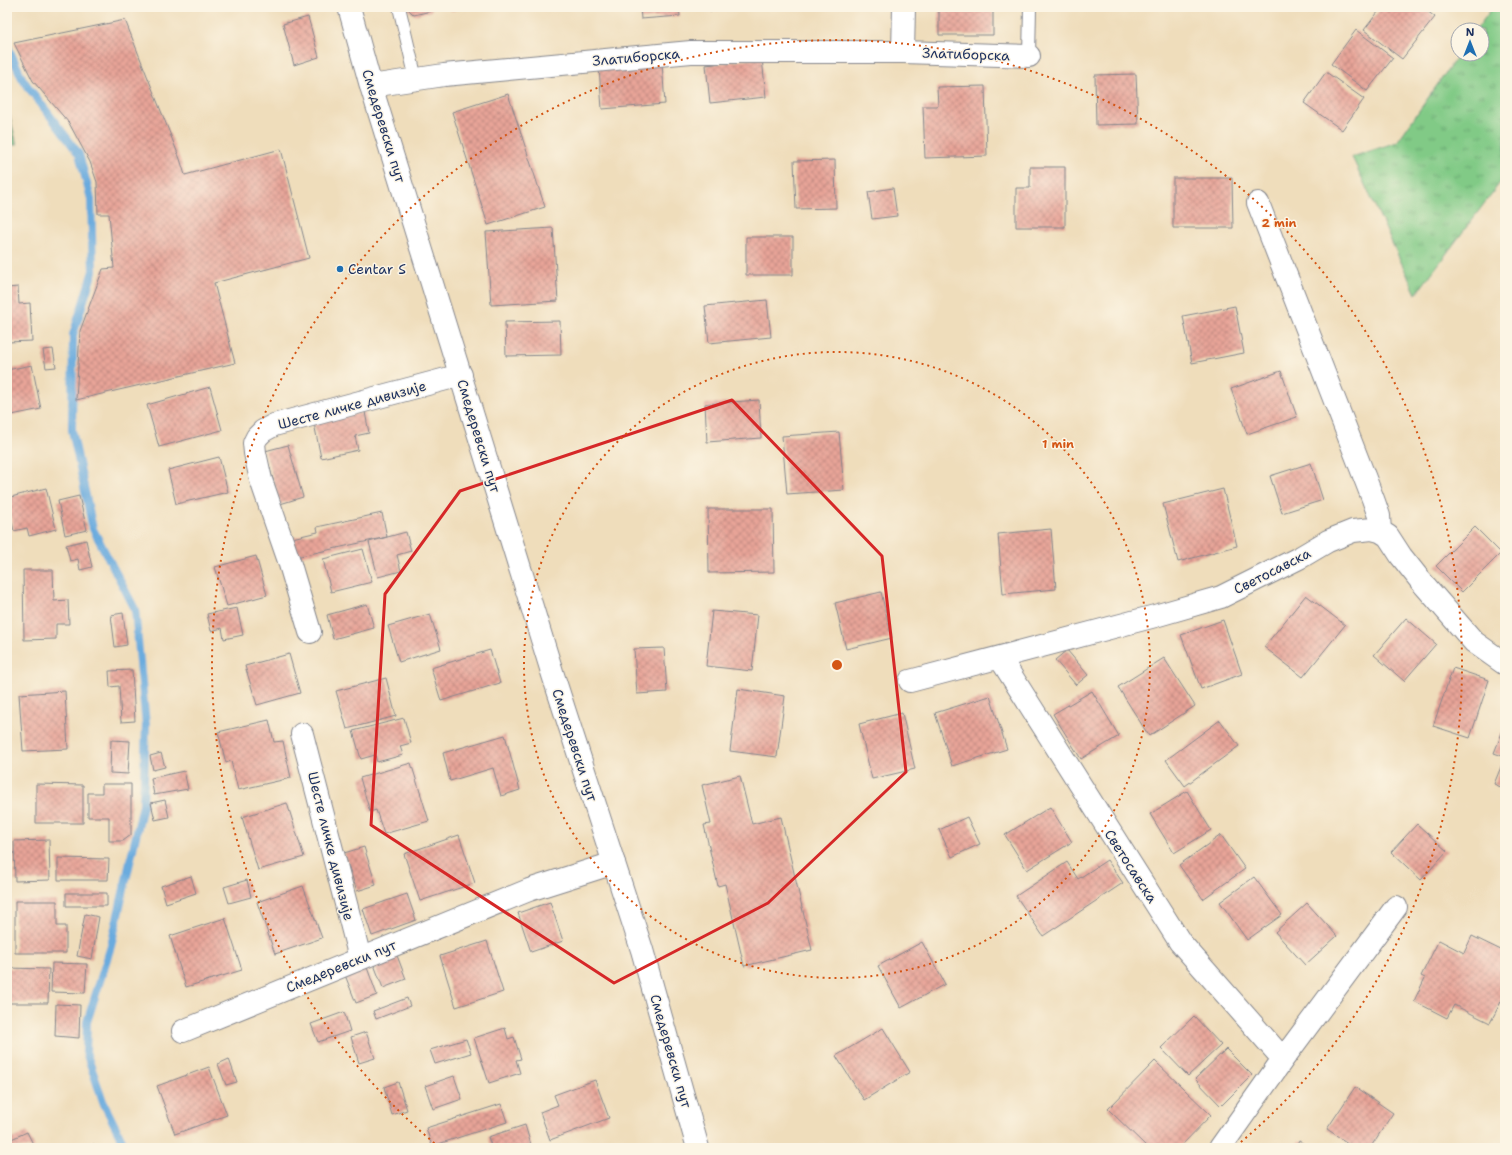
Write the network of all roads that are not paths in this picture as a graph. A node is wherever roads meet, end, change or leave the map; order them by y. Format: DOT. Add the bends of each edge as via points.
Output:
graph roads {
  1 [pos="349,7"];
  2 [pos="399,7"];
  3 [pos="904,7"];
  4 [pos="1030,7"];
  5 [pos="903,52"];
  6 [pos="1029,56"];
  7 [pos="416,79"];
  8 [pos="371,86"];
  9 [pos="1258,203"];
  10 [pos="461,375"];
  11 [pos="1380,531"];
  12 [pos="310,632"];
  13 [pos="1000,658"];
  14 [pos="1505,664"];
  15 [pos="910,682"];
  16 [pos="302,734"];
  17 [pos="614,863"];
  18 [pos="1396,907"];
  19 [pos="360,958"];
  20 [pos="183,1031"];
  21 [pos="1283,1059"];
  22 [pos="698,1148"];
  23 [pos="1220,1148"];
  1 -- 8 [label="street, Смедеревски пут"];
  2 -- 7 [label="lane"];
  3 -- 5 [label="street, Златиборска"];
  4 -- 6 [label="lane"];
  5 -- 6 [label="street, Златиборска"];
  5 -- 7 [label="street, Златиборска" via="691,52"];
  7 -- 8 [label="street, Златиборска"];
  8 -- 10 [label="street, Смедеревски пут"];
  9 -- 11 [label="street" via="1375,505"];
  10 -- 12 [label="street, Шесте личке дивизије" via="274,425 257,436 254,443 261,480"];
  10 -- 17 [label="street, Смедеревски пут"];
  11 -- 13 [label="street, Светосавска" via="1353,531 1328,541 1221,597"];
  11 -- 14 [label="street" via="1388,536 1420,580 1474,642"];
  13 -- 15 [label="street, Светосавска"];
  13 -- 21 [label="street, Светосавска" via="1180,942"];
  16 -- 19 [label="street, Шесте личке дивизије"];
  17 -- 19 [label="street, Смедеревски пут" via="529,890"];
  17 -- 22 [label="street, Смедеревски пут" via="642,950"];
  18 -- 21 [label="street"];
  19 -- 20 [label="street, Смедеревски пут"];
  21 -- 23 [label="street"];
}
